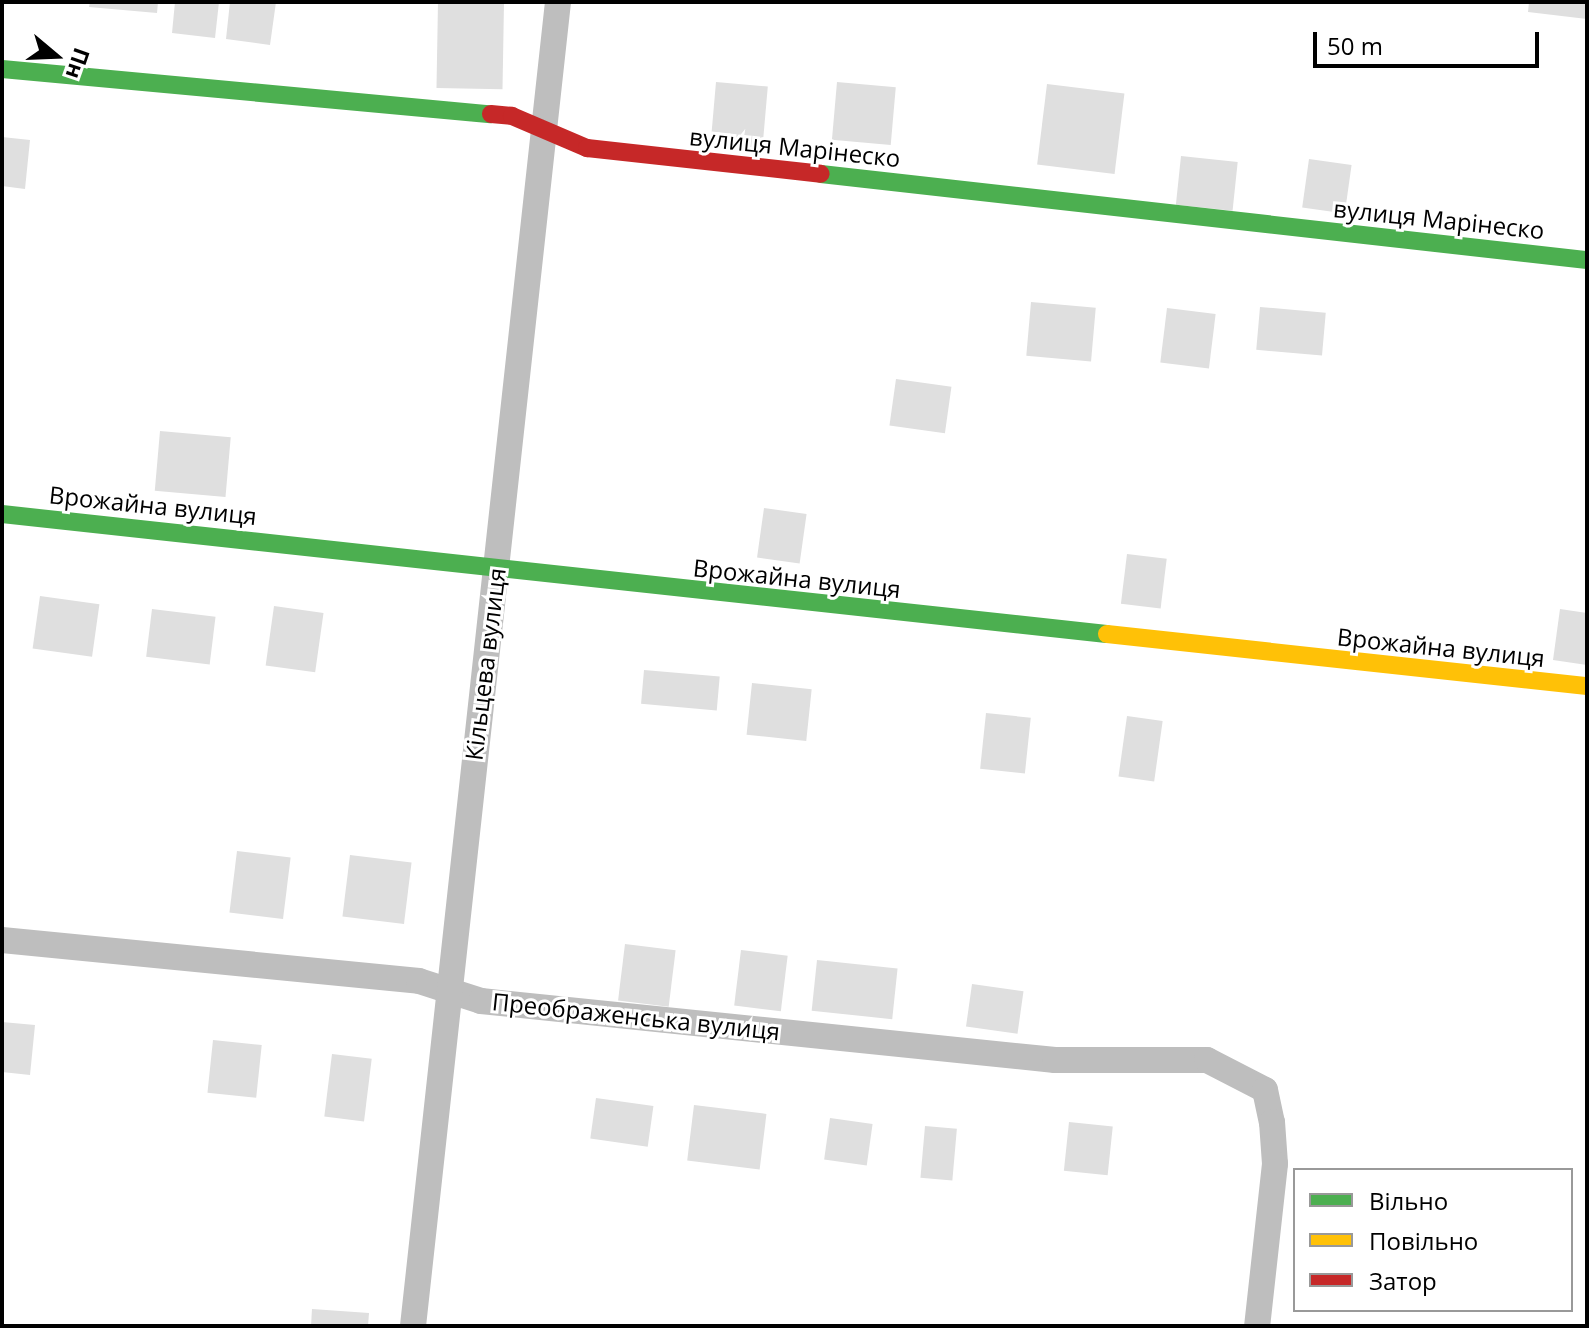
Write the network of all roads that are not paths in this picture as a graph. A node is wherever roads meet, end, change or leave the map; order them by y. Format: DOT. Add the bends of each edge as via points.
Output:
graph roads {
  1 [pos="558,2"];
  2 [pos="2,69"];
  3 [pos="545,126"];
  4 [pos="1587,260"];
  5 [pos="2,514"];
  6 [pos="496,570"];
  7 [pos="1587,686"];
  8 [pos="2,940"];
  9 [pos="448,987"];
  10 [pos="413,1326"];
  11 [pos="1257,1326"];
  1 -- 3 [label="street, Кільцева вулиця"];
  2 -- 3 [label="street, вулиця Марінеско" via="512,116"];
  3 -- 4 [label="street, вулиця Марінеско" via="587,148"];
  3 -- 6 [label="street, Кільцева вулиця"];
  5 -- 6 [label="street, Врожайна вулиця" via="454,559"];
  6 -- 7 [label="street, Врожайна вулиця"];
  6 -- 9 [label="street, Кільцева вулиця"];
  8 -- 9 [label="street, Преображенська вулиця"];
  9 -- 10 [label="street, Кільцева вулиця"];
  9 -- 11 [label="street, Преображенська вулиця" via="481,1001 1055,1060 1207,1060 1265,1090 1275,1164"];
}
